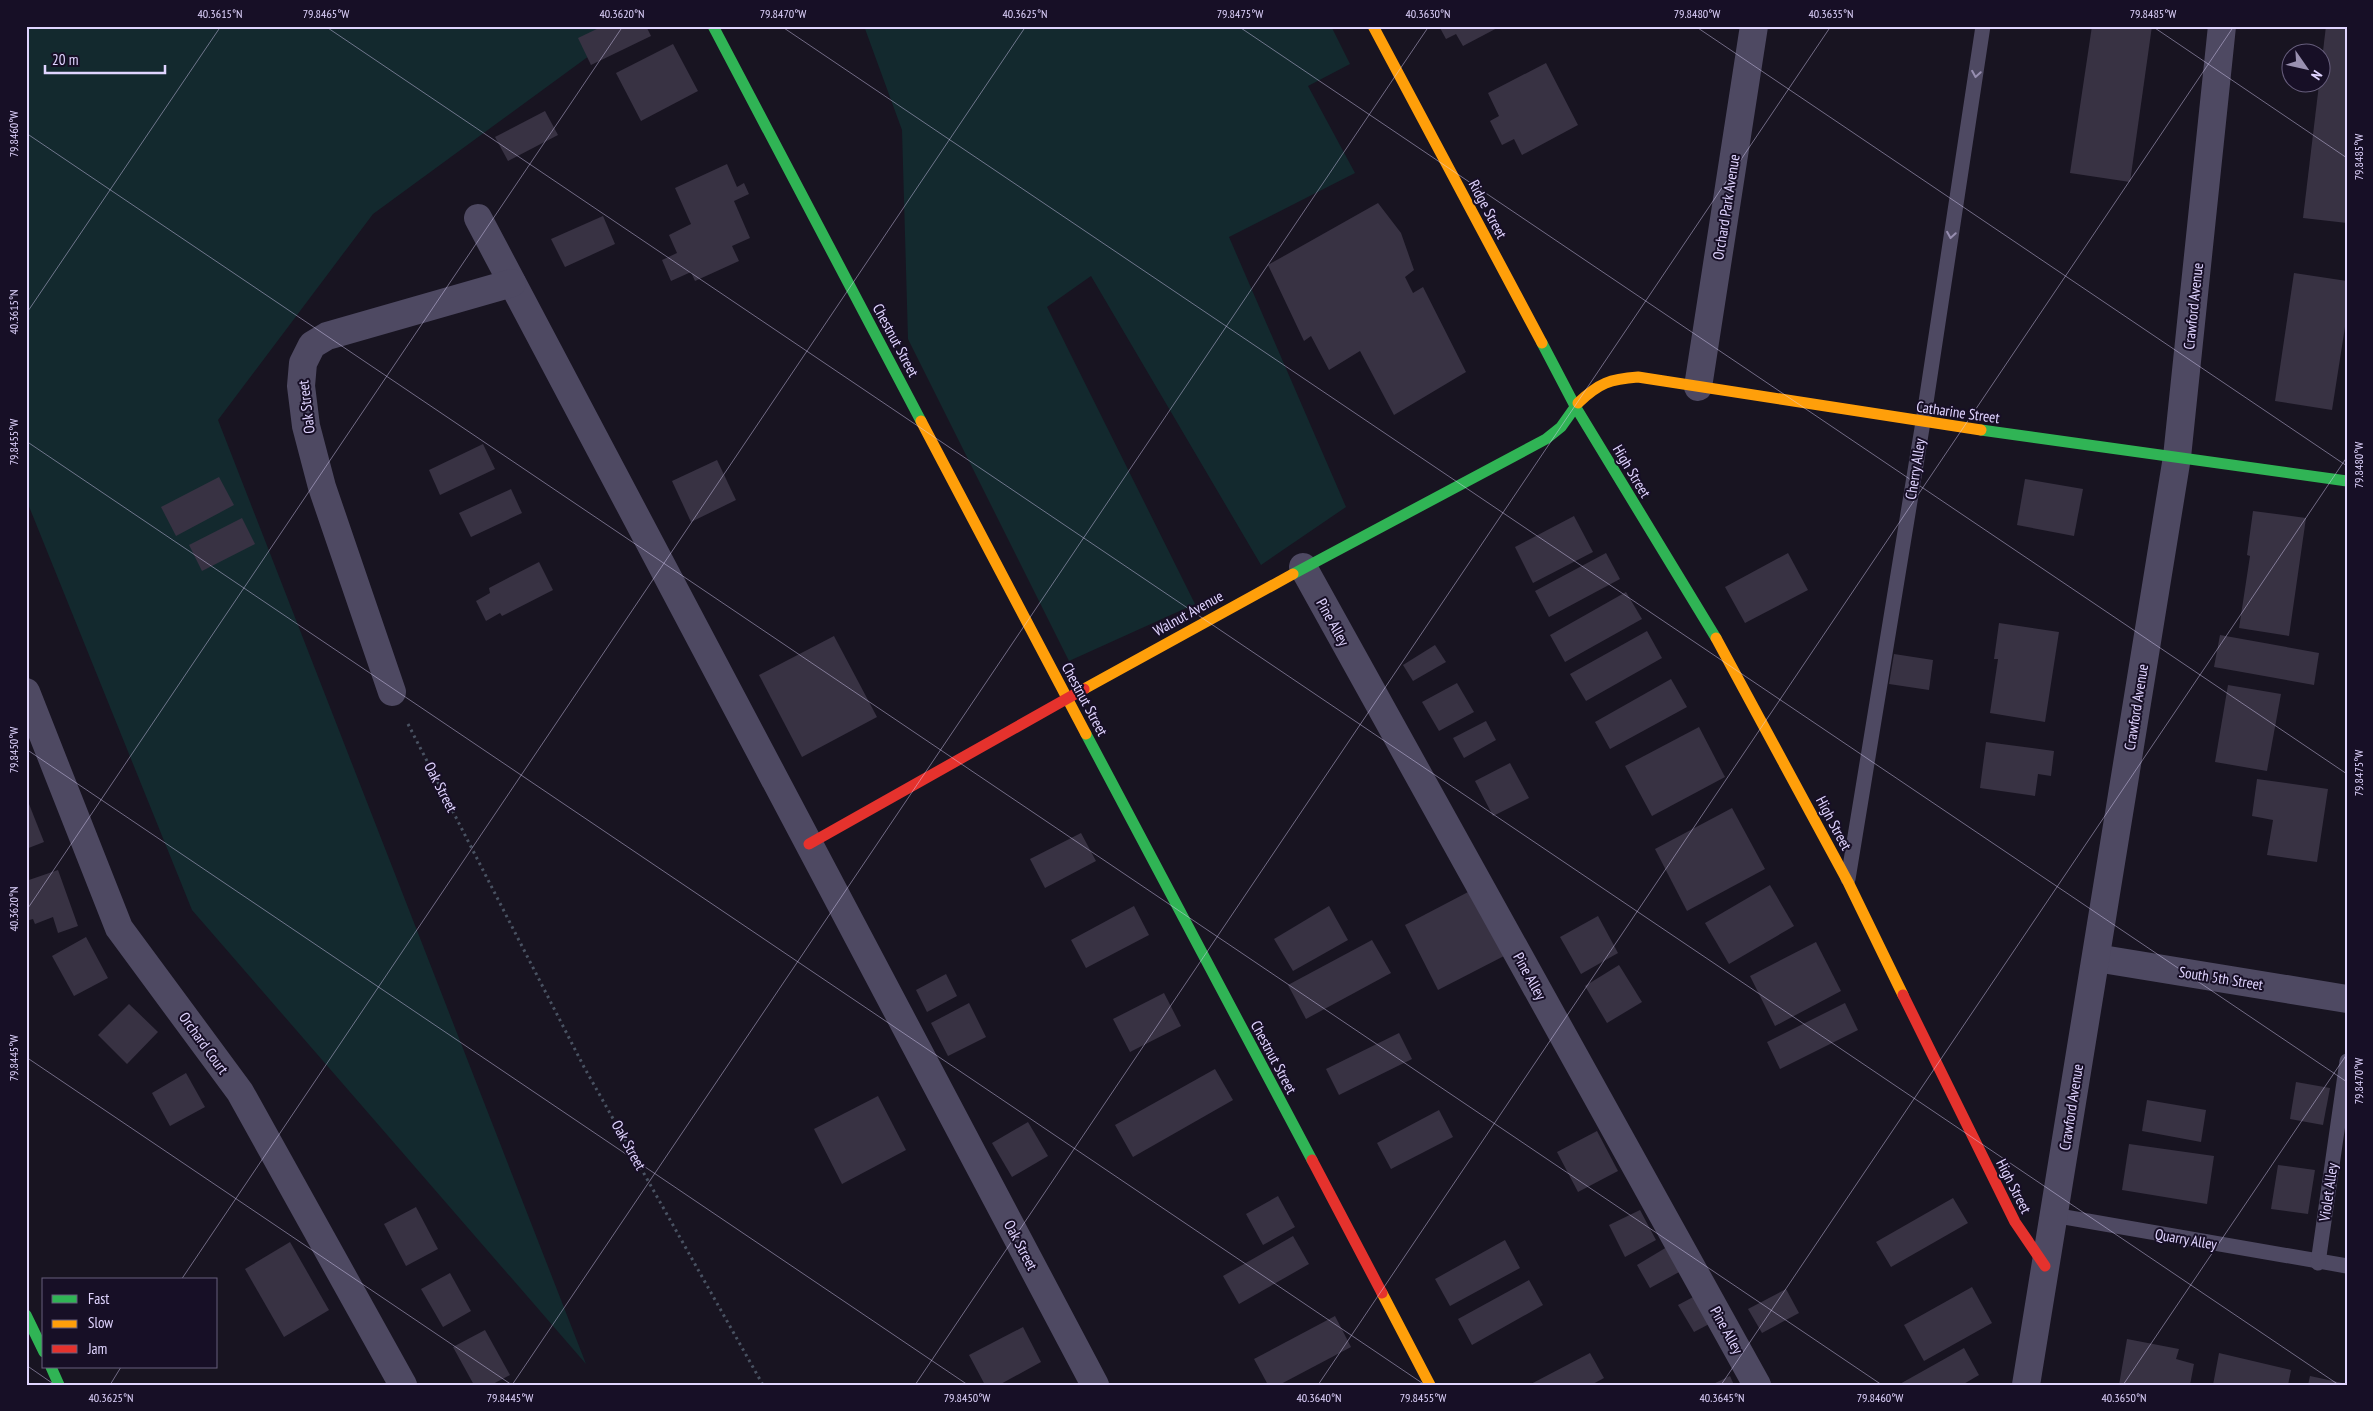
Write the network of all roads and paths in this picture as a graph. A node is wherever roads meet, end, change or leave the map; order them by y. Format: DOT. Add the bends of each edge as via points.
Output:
graph roads {
  1 [pos="713,26"];
  2 [pos="1373,26"];
  3 [pos="1754,26"];
  4 [pos="1983,26"];
  5 [pos="2222,26"];
  6 [pos="478,218"];
  7 [pos="512,283"];
  8 [pos="1698,387"];
  9 [pos="1575,406"];
  10 [pos="1923,422"];
  11 [pos="2177,457"];
  12 [pos="2347,481"];
  13 [pos="1303,567"];
  14 [pos="26,692"];
  15 [pos="392,692"];
  16 [pos="1067,697"];
  17 [pos="809,844"];
  18 [pos="1848,882"];
  19 [pos="2096,958"];
  20 [pos="2347,999"];
  21 [pos="2347,1061"];
  22 [pos="2053,1215"];
  23 [pos="2318,1263"];
  24 [pos="2045,1266"];
  25 [pos="2347,1266"];
  26 [pos="26,1315"];
  27 [pos="42,1348"];
  28 [pos="51,1368"];
  29 [pos="59,1385"];
  30 [pos="403,1385"];
  31 [pos="763,1385"];
  32 [pos="1095,1385"];
  33 [pos="1430,1385"];
  34 [pos="1757,1385"];
  35 [pos="2026,1385"];
  1 -- 16 [label="street, Chestnut Street"];
  2 -- 9 [label="street, Ridge Street"];
  3 -- 8 [label="street, Orchard Park Avenue"];
  4 -- 10 [label="lane, Cherry Alley, one-way"];
  5 -- 11 [label="street, Crawford Avenue"];
  6 -- 7 [label="street, Oak Street"];
  7 -- 15 [label="street, Oak Street" via="327,336 312,345 302,363 306,426 322,487"];
  7 -- 17 [label="street, Oak Street"];
  8 -- 9 [label="street, Catharine Street" via="1638,377 1622,378 1596,386"];
  8 -- 10 [label="street, Catharine Street"];
  9 -- 13 [label="street, Walnut Avenue" via="1561,427 1546,439"];
  9 -- 18 [label="street, High Street" via="1726,656"];
  10 -- 11 [label="street, Catharine Street"];
  10 -- 18 [label="lane, Cherry Alley"];
  11 -- 12 [label="street, Catharine Street"];
  11 -- 19 [label="street, Crawford Avenue"];
  13 -- 16 [label="street, Walnut Avenue"];
  13 -- 34 [label="street, Pine Alley"];
  14 -- 30 [label="street, Orchard Court" via="119,928 240,1092"];
  15 -- 31 [label="path, Oak Street" via="584,1067"];
  16 -- 17 [label="street, Walnut Avenue"];
  16 -- 33 [label="street, Chestnut Street"];
  17 -- 32 [label="street, Oak Street"];
  18 -- 24 [label="street, High Street" via="2015,1222"];
  19 -- 20 [label="street, South 5th Street"];
  19 -- 22 [label="street, Crawford Avenue"];
  21 -- 23 [label="lane, Violet Alley"];
  22 -- 23 [label="lane, Quarry Alley"];
  22 -- 24 [label="street, Crawford Avenue"];
  23 -- 25 [label="lane, Quarry Alley"];
  24 -- 35 [label="street, Crawford Avenue"];
  26 -- 27 [label="street"];
  28 -- 29 [label="street"];
}
